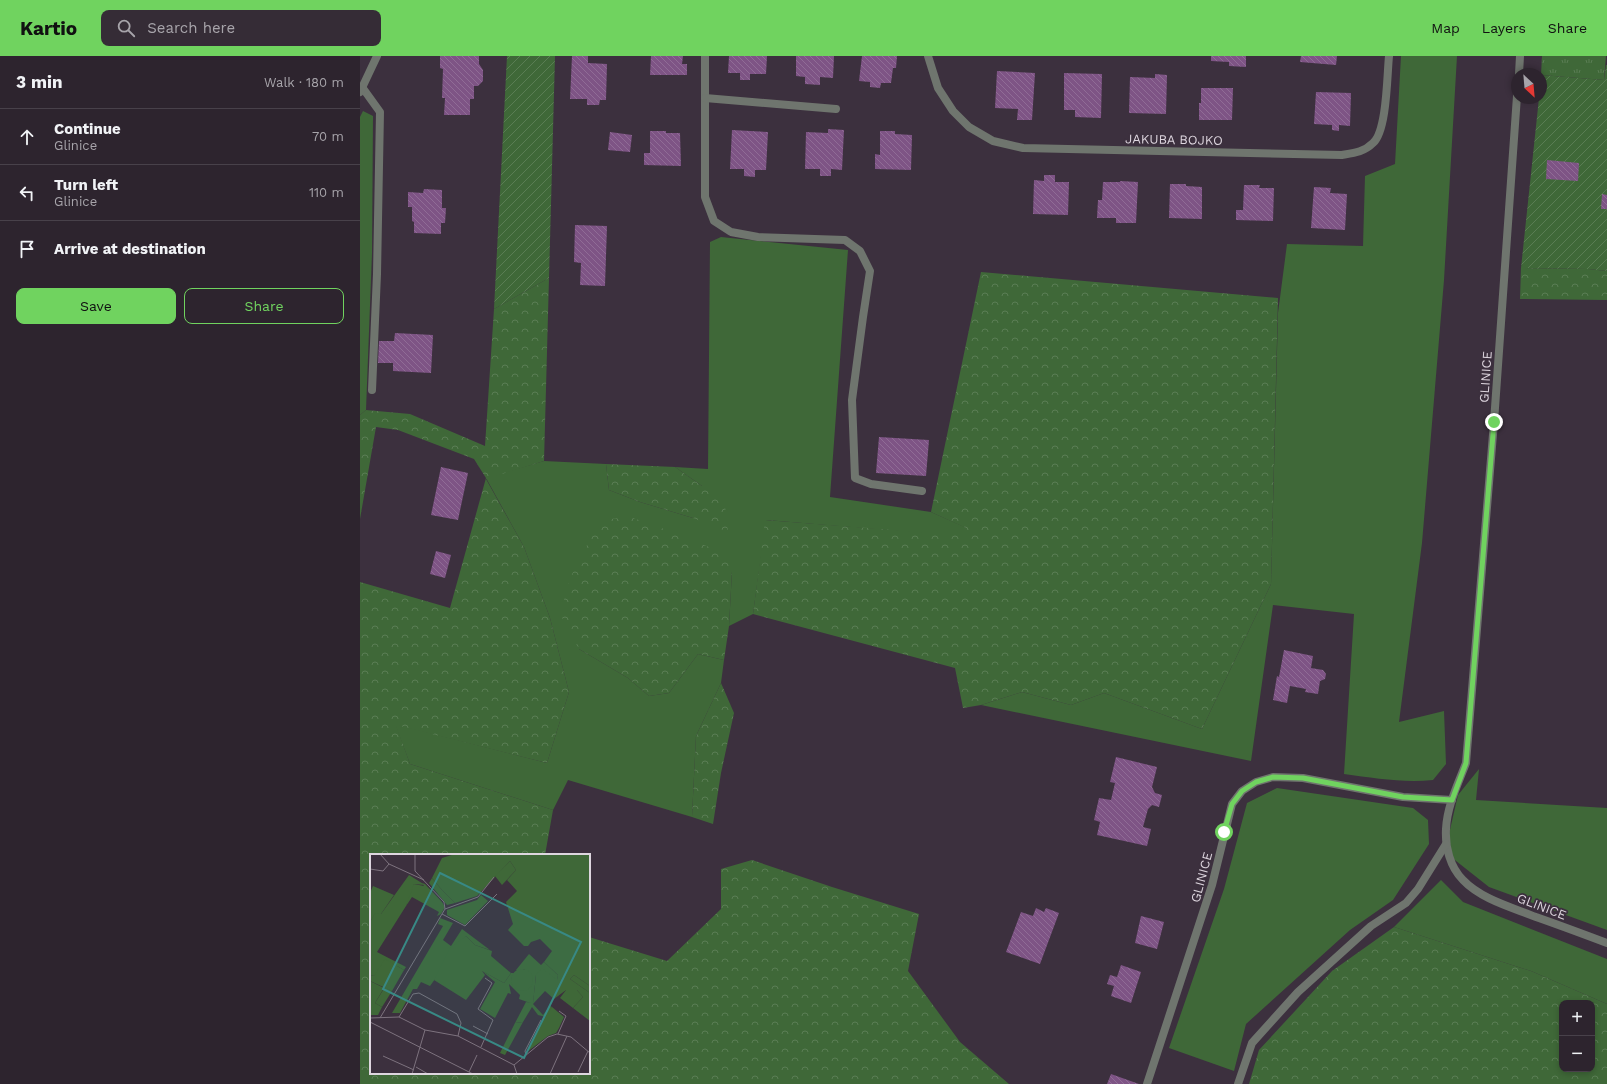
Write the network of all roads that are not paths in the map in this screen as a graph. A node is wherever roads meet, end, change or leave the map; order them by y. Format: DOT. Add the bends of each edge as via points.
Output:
graph roads {
  1 [pos="377,56"];
  2 [pos="705,56"];
  3 [pos="928,56"];
  4 [pos="1389,56"];
  5 [pos="1520,56"];
  6 [pos="1519,68"];
  7 [pos="361,90"];
  8 [pos="705,98"];
  9 [pos="1516,104"];
  10 [pos="836,109"];
  11 [pos="372,390"];
  12 [pos="922,491"];
  13 [pos="1452,800"];
  14 [pos="1446,844"];
  15 [pos="1607,943"];
  16 [pos="1147,1084"];
  17 [pos="1238,1084"];
  1 -- 7 [label="street"];
  2 -- 8 [label="street"];
  3 -- 4 [label="street, JAKUBA BOJKO" via="938,88 953,111 969,127 993,141 1023,148 1342,155 1360,152 1374,142 1381,129"];
  5 -- 6 [label="street"];
  7 -- 11 [label="street" via="380,112"];
  8 -- 10 [label="street"];
  8 -- 12 [label="street" via="705,197 714,221 731,232 758,237 845,240 860,251 870,271 852,400 854,478 871,484"];
  9 -- 13 [label="street, GLINICE" via="1466,763"];
  13 -- 14 [label="street, GLINICE" via="1446,828"];
  13 -- 16 [label="street, GLINICE" via="1403,797 1303,778 1273,777 1256,782 1242,791 1232,804 1212,885"];
  14 -- 15 [label="street, GLINICE" via="1452,865 1475,891 1517,910"];
  14 -- 17 [label="street" via="1406,904 1371,926 1298,992 1252,1043"];
}
